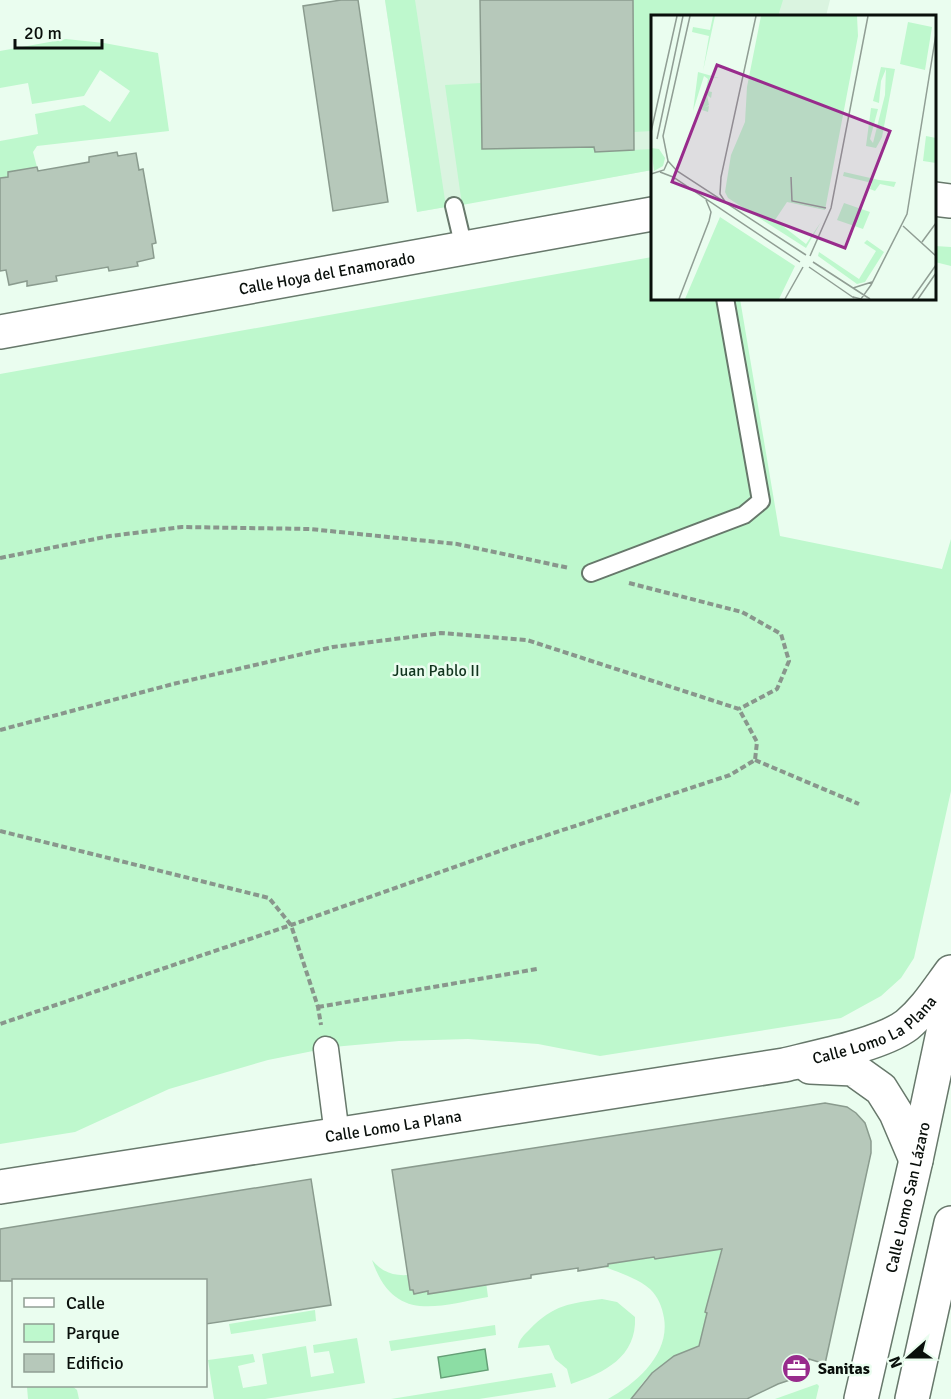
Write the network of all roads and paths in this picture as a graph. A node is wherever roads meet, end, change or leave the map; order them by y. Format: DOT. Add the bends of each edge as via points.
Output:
graph roads {
  1 [pos="936,199"];
  2 [pos="951,201"];
  3 [pos="454,206"];
  4 [pos="651,214"];
  5 [pos="464,248"];
  6 [pos="725,300"];
  7 [pos="0,332"];
  8 [pos="0,558"];
  9 [pos="591,573"];
  10 [pos="739,709"];
  11 [pos="0,730"];
  12 [pos="755,760"];
  13 [pos="859,804"];
  14 [pos="0,831"];
  15 [pos="291,925"];
  16 [pos="537,969"];
  17 [pos="951,972"];
  18 [pos="951,995"];
  19 [pos="318,1007"];
  20 [pos="0,1024"];
  21 [pos="326,1049"];
  22 [pos="784,1065"];
  23 [pos="337,1136"];
  24 [pos="916,1160"];
  25 [pos="0,1187"];
  26 [pos="951,1223"];
  27 [pos="861,1399"];
  28 [pos="912,1399"];
  1 -- 2 [label="street"];
  3 -- 5 [label="lane"];
  4 -- 5 [label="street, Calle Hoya del Enamorado"];
  5 -- 7 [label="street, Calle Hoya del Enamorado"];
  6 -- 9 [label="lane" via="761,501 744,515"];
  8 -- 9 [label="path" via="110,536 182,527 310,529 457,544"];
  9 -- 10 [label="path" via="742,612 781,634 789,662 777,689"];
  10 -- 11 [label="path" via="527,640 441,633 333,647"];
  10 -- 12 [label="path" via="757,742"];
  12 -- 13 [label="path"];
  12 -- 15 [label="path" via="730,775"];
  14 -- 15 [label="path" via="268,898"];
  15 -- 19 [label="path"];
  15 -- 20 [label="path"];
  16 -- 19 [label="path"];
  17 -- 22 [label="street, Calle Lomo La Plana" via="925,1008 905,1027 878,1040"];
  18 -- 24 [label="street, Calle Lomo San Lázaro"];
  19 -- 21 [label="path"];
  21 -- 23 [label="street"];
  22 -- 23 [label="street, Calle Lomo La Plana"];
  22 -- 24 [label="street, Calle Lomo La Plana" via="852,1069 881,1089"];
  23 -- 25 [label="street, Calle Lomo La Plana"];
  24 -- 27 [label="street, Calle Lomo San Lázaro"];
  26 -- 28 [label="street"];
}
